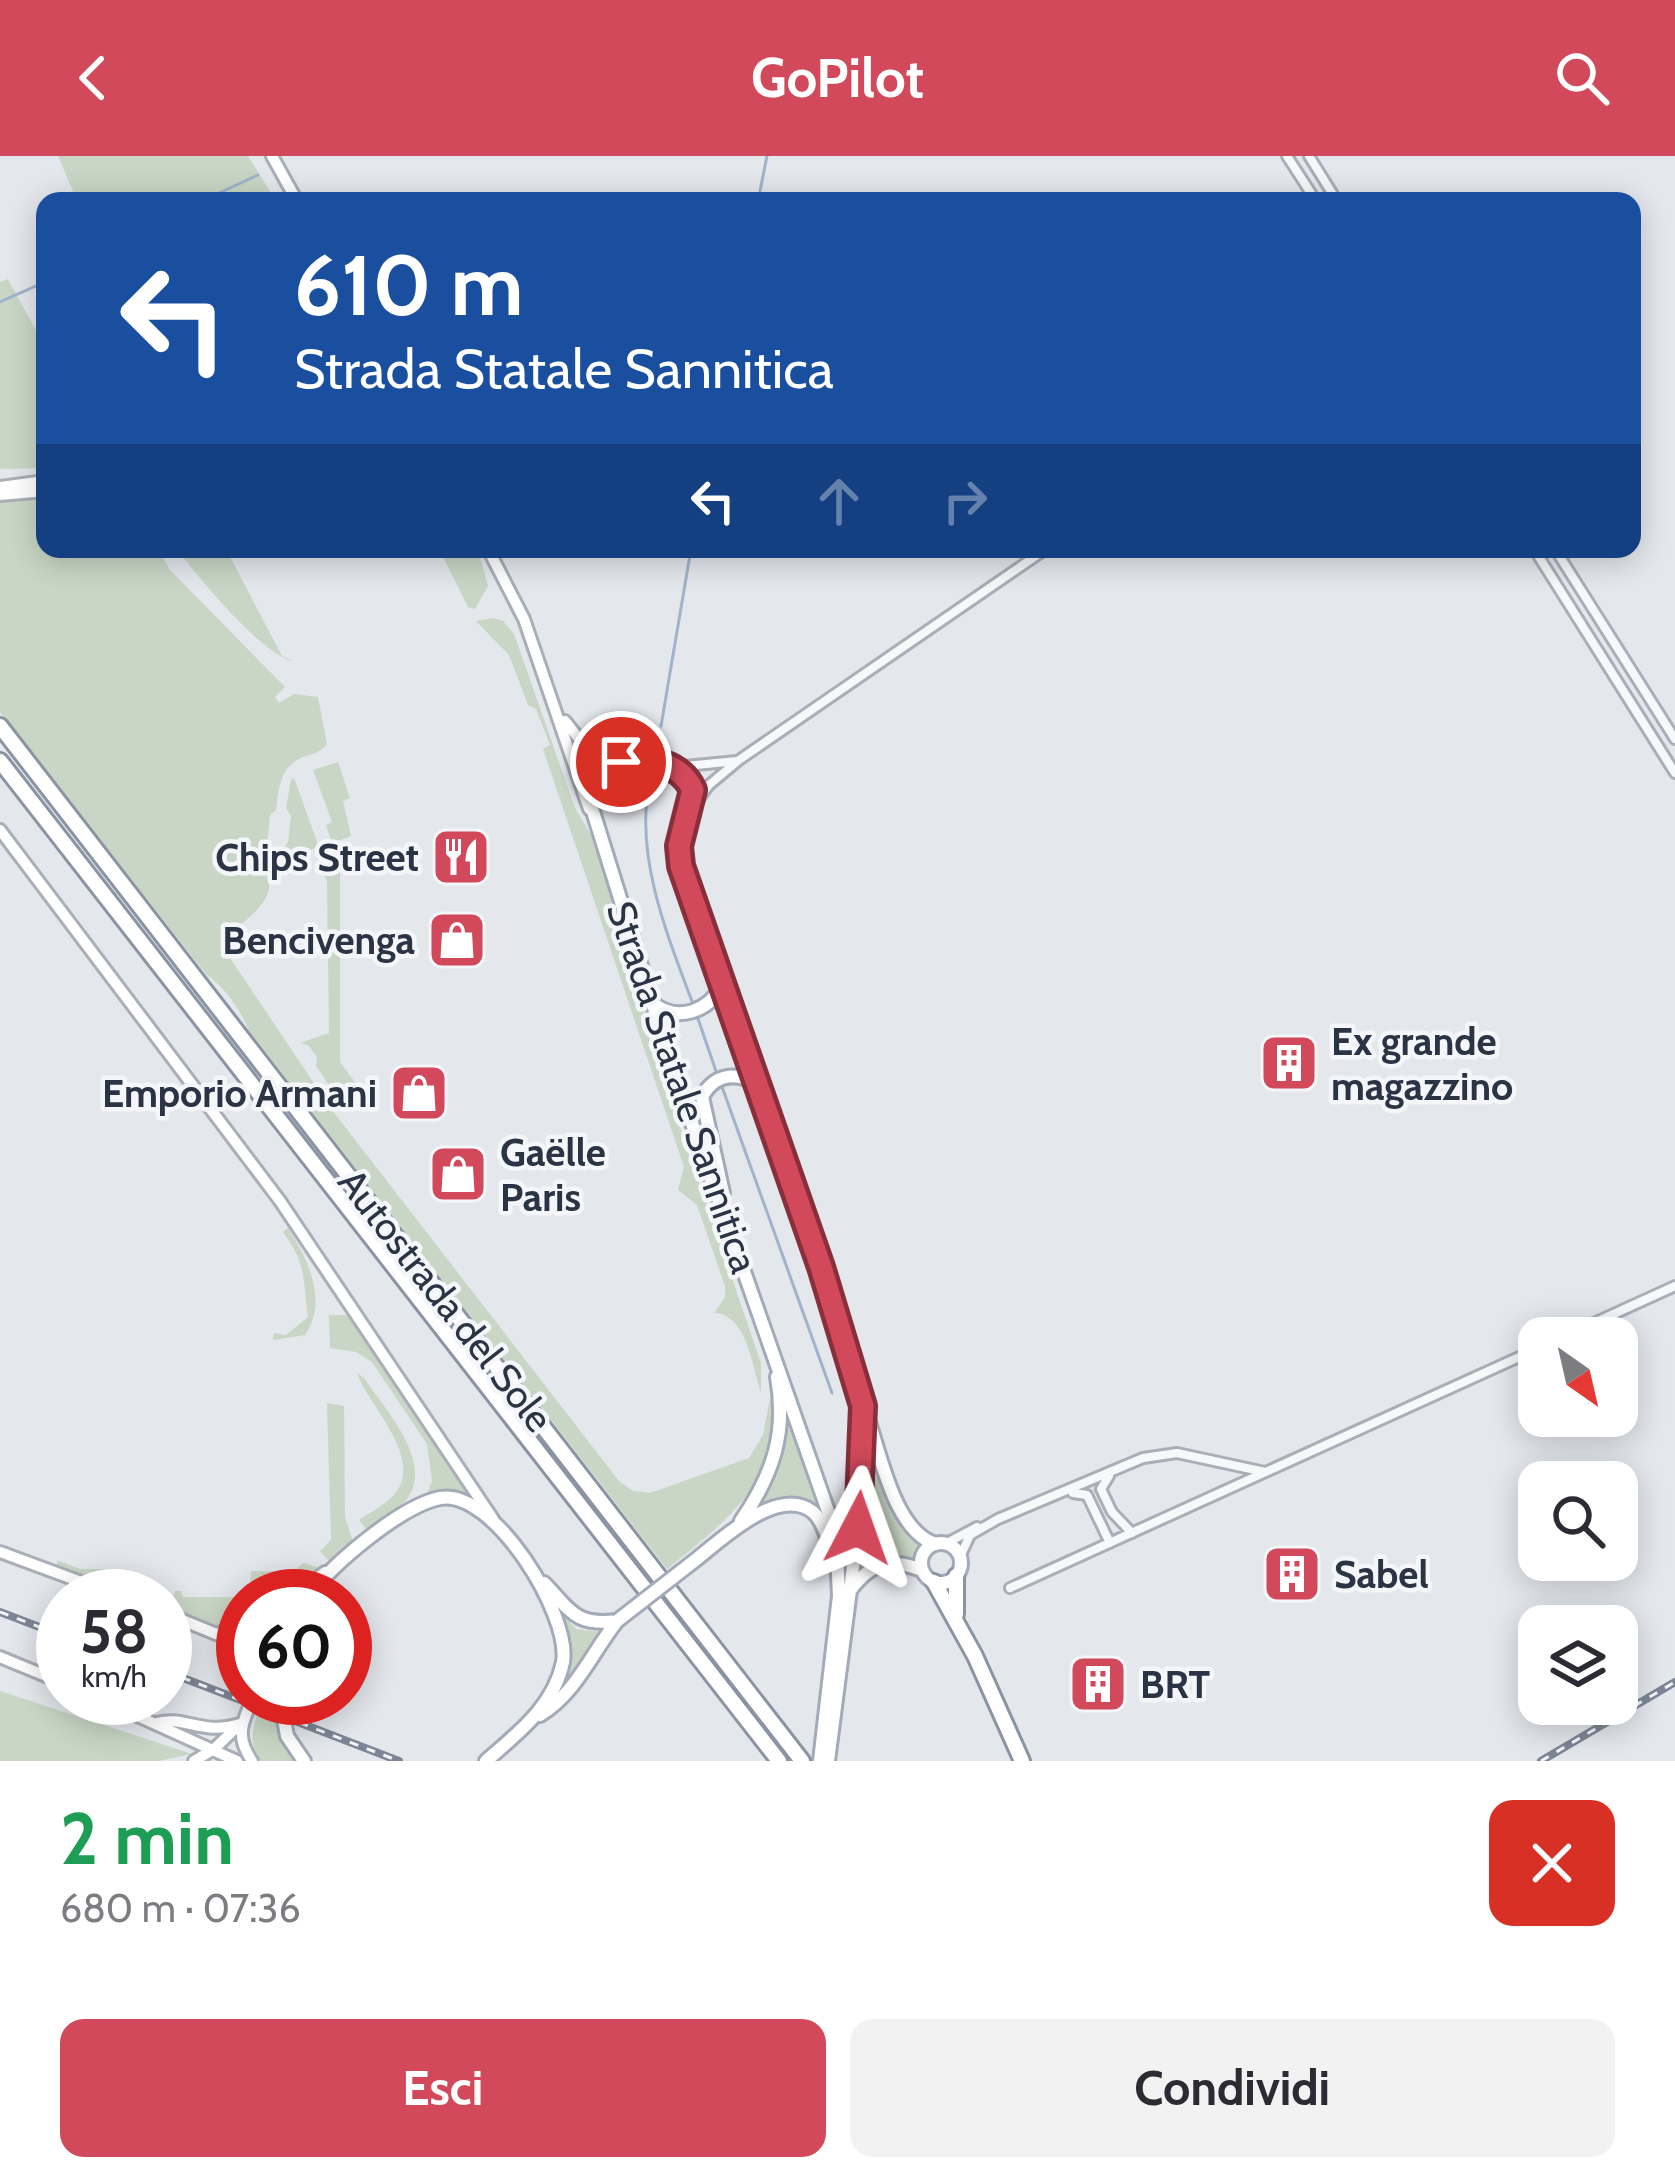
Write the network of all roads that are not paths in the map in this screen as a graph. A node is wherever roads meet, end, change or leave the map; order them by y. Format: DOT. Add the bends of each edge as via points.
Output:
graph roads {
  1 [pos="272,156"];
  2 [pos="1287,156"];
  3 [pos="1309,156"];
  4 [pos="292,192"];
  5 [pos="1310,192"];
  6 [pos="1331,192"];
  7 [pos="36,484"];
  8 [pos="0,491"];
  9 [pos="36,491"];
  10 [pos="493,558"];
  11 [pos="1033,558"];
  12 [pos="1540,558"];
  13 [pos="1561,558"];
  14 [pos="559,713"];
  15 [pos="0,726"];
  16 [pos="1675,739"];
  17 [pos="640,759"];
  18 [pos="0,760"];
  19 [pos="739,760"];
  20 [pos="674,767"];
  21 [pos="1675,773"];
  22 [pos="690,811"];
  23 [pos="594,824"];
  24 [pos="0,830"];
  25 [pos="721,983"];
  26 [pos="656,1006"];
  27 [pos="758,1083"];
  28 [pos="724,1207"];
  29 [pos="1675,1286"];
  30 [pos="1607,1317"];
  31 [pos="772,1351"];
  32 [pos="1518,1358"];
  33 [pos="863,1406"];
  34 [pos="1114,1472"];
  35 [pos="1266,1473"];
  36 [pos="1059,1494"];
  37 [pos="990,1523"];
  38 [pos="498,1526"];
  39 [pos="737,1526"];
  40 [pos="1132,1533"];
  41 [pos="1110,1543"];
  42 [pos="940,1544"];
  43 [pos="0,1552"];
  44 [pos="960,1557"];
  45 [pos="838,1564"];
  46 [pos="46,1569"];
  47 [pos="329,1569"];
  48 [pos="534,1573"];
  49 [pos="928,1576"];
  50 [pos="956,1576"];
  51 [pos="1010,1588"];
  52 [pos="850,1590"];
  53 [pos="957,1619"];
  54 [pos="617,1621"];
  55 [pos="0,1657"];
  56 [pos="36,1672"];
  57 [pos="534,1719"];
  58 [pos="161,1725"];
  59 [pos="185,1725"];
  60 [pos="235,1725"];
  61 [pos="239,1725"];
  62 [pos="240,1725"];
  63 [pos="285,1725"];
  64 [pos="827,1735"];
  65 [pos="214,1749"];
  66 [pos="491,1758"];
  67 [pos="194,1761"];
  68 [pos="237,1761"];
  69 [pos="252,1761"];
  70 [pos="304,1761"];
  71 [pos="779,1761"];
  72 [pos="802,1761"];
  73 [pos="824,1761"];
  74 [pos="1022,1761"];
  1 -- 4 [label="street"];
  2 -- 5 [label="street"];
  3 -- 6 [label="street"];
  7 -- 8 [label="street"];
  8 -- 9 [label="street"];
  10 -- 14 [label="street, Strada Statale Sannitica"];
  11 -- 19 [label="street"];
  12 -- 21 [label="street"];
  13 -- 16 [label="street"];
  14 -- 17 [label="street" via="580,740"];
  14 -- 23 [label="street, Strada Statale Sannitica"];
  15 -- 72 [label="highway, Autostrada del Sole"];
  17 -- 20 [label="main road"];
  17 -- 23 [label="main road, Strada Statale Sannitica" via="598,773"];
  18 -- 71 [label="highway, Autostrada del Sole"];
  19 -- 20 [label="street"];
  19 -- 22 [label="street"];
  20 -- 22 [label="main road, Strada Statale Sannitica" via="693,790"];
  22 -- 25 [label="main road, Strada Statale Sannitica" via="679,856"];
  23 -- 26 [label="main road, Strada Statale Sannitica"];
  24 -- 38 [label="street" via="280,1201"];
  25 -- 26 [label="main road" via="714,1000 684,1014"];
  25 -- 27 [label="main road, Strada Statale Sannitica"];
  26 -- 28 [label="main road, Strada Statale Sannitica"];
  27 -- 28 [label="main road" via="720,1078 702,1097"];
  27 -- 33 [label="main road, Strada Statale Sannitica"];
  28 -- 31 [label="main road, Strada Statale Sannitica"];
  29 -- 30 [label="street"];
  31 -- 39 [label="main road, Strada Statale Sannitica" via="779,1444"];
  31 -- 45 [label="main road, Strada Statale Sannitica" via="833,1524"];
  32 -- 35 [label="street"];
  33 -- 42 [label="main road, Strada Statale Sannitica" via="904,1520 917,1536"];
  33 -- 52 [label="main road, Strada Statale Sannitica"];
  34 -- 35 [label="street" via="1162,1453"];
  34 -- 36 [label="street"];
  34 -- 40 [label="street" via="1101,1489"];
  35 -- 40 [label="street"];
  36 -- 37 [label="street"];
  36 -- 41 [label="street" via="1087,1495"];
  37 -- 42 [label="street"];
  37 -- 44 [label="street" via="970,1535"];
  38 -- 47 [label="main road" via="466,1502 442,1498 395,1520"];
  38 -- 48 [label="main road"];
  39 -- 45 [label="main road, Strada Statale Sannitica" via="795,1504 819,1520"];
  39 -- 54 [label="main road, Strada Statale Sannitica, bridge"];
  40 -- 41 [label="street"];
  41 -- 51 [label="street"];
  42 -- 44 [label="main road"];
  42 -- 49 [label="main road" via="923,1554"];
  43 -- 46 [label="street"];
  44 -- 50 [label="main road"];
  45 -- 64 [label="main road, Strada Statale Sannitica"];
  48 -- 54 [label="main road" via="573,1616"];
  48 -- 57 [label="main road" via="564,1657"];
  49 -- 50 [label="main road"];
  49 -- 52 [label="main road" via="884,1562"];
  49 -- 53 [label="highway"];
  50 -- 53 [label="highway"];
  52 -- 64 [label="main road, Strada Statale Sannitica"];
  53 -- 74 [label="highway"];
  54 -- 57 [label="main road, Strada Statale Sannitica" via="559,1704"];
  55 -- 56 [label="street"];
  57 -- 66 [label="main road"];
  58 -- 65 [label="street"];
  59 -- 60 [label="street"];
  61 -- 65 [label="street"];
  62 -- 69 [label="street"];
  63 -- 70 [label="main road"];
  64 -- 73 [label="main road, Strada Statale Sannitica"];
  65 -- 67 [label="street"];
  65 -- 68 [label="street"];
}
